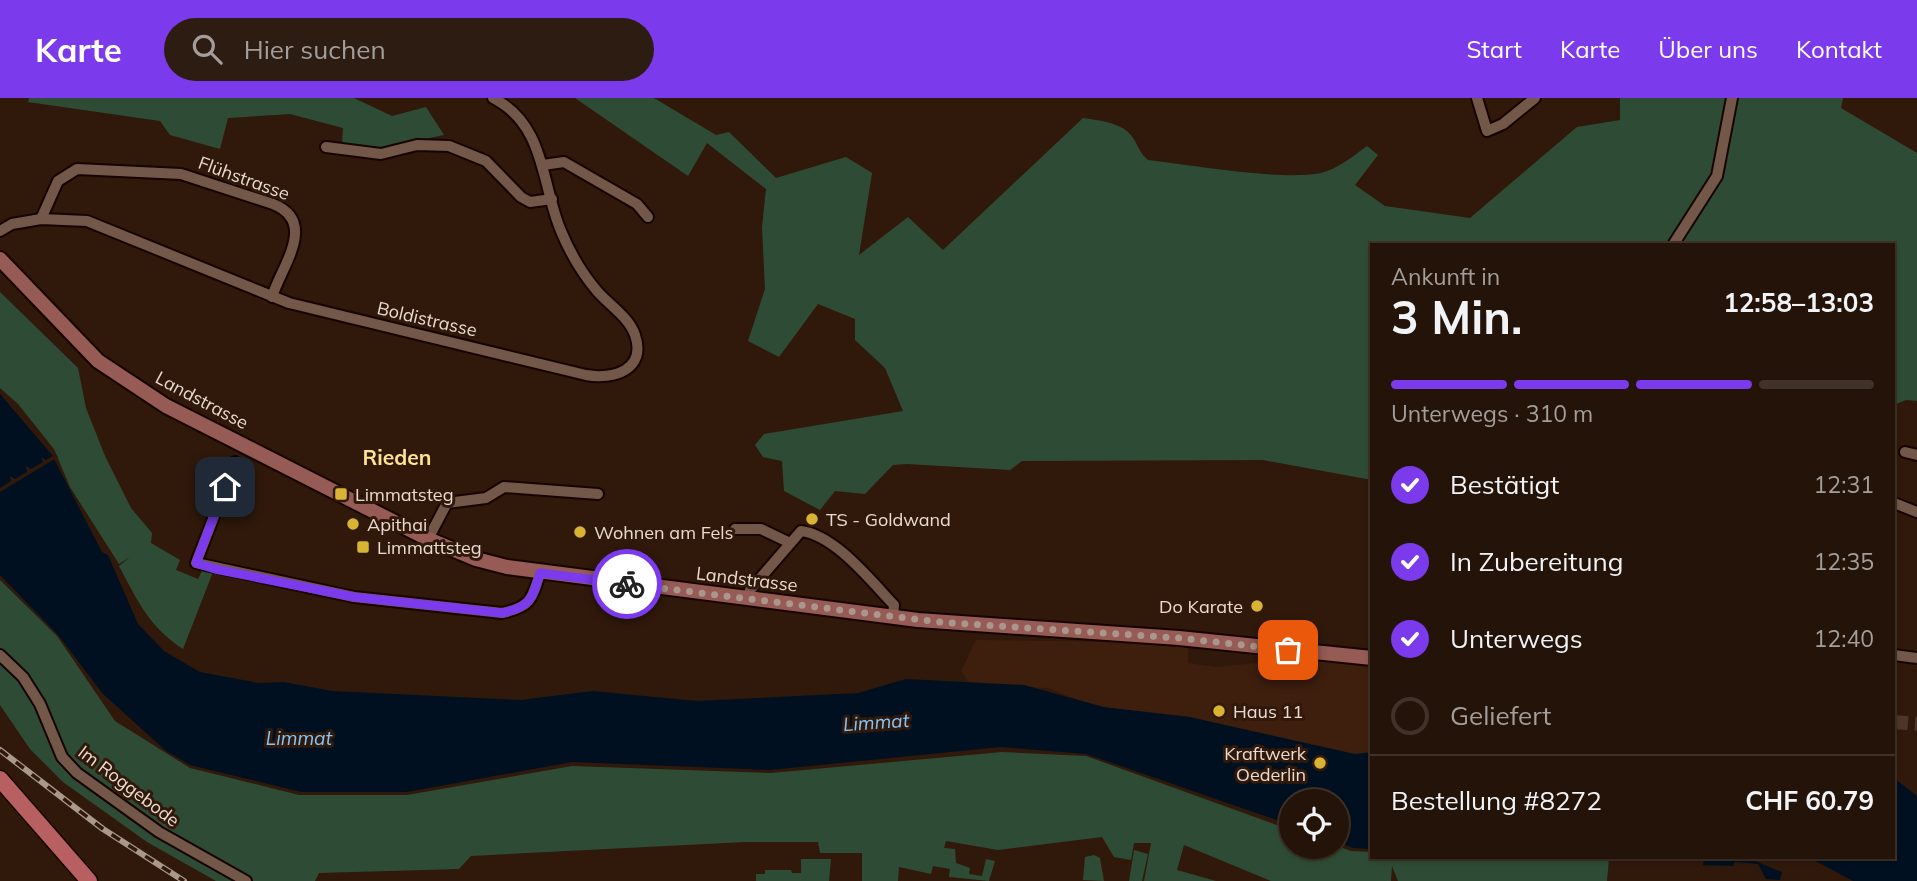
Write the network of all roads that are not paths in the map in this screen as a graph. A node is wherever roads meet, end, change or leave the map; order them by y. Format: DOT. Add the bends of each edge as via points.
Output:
graph roads {
  1 [pos="493,98"];
  2 [pos="1477,98"];
  3 [pos="1535,98"];
  4 [pos="1732,98"];
  5 [pos="326,147"];
  6 [pos="543,165"];
  7 [pos="552,199"];
  8 [pos="648,217"];
  9 [pos="41,219"];
  10 [pos="0,231"];
  11 [pos="1673,243"];
  12 [pos="0,259"];
  13 [pos="272,297"];
  14 [pos="1905,452"];
  15 [pos="1917,455"];
  16 [pos="235,462"];
  17 [pos="598,494"];
  18 [pos="1895,503"];
  19 [pos="1917,512"];
  20 [pos="735,529"];
  21 [pos="428,539"];
  22 [pos="788,542"];
  23 [pos="540,573"];
  24 [pos="747,599"];
  25 [pos="893,616"];
  26 [pos="0,655"];
  27 [pos="1895,655"];
  28 [pos="1370,658"];
  29 [pos="1917,658"];
  30 [pos="0,779"];
  31 [pos="89,881"];
  32 [pos="246,881"];
  1 -- 6 [label="street, Boldistrasse" via="526,126"];
  2 -- 3 [label="street" via="1487,131"];
  4 -- 11 [label="street" via="1717,176"];
  5 -- 7 [label="street" via="381,154 417,145 449,146 486,161 530,202"];
  6 -- 7 [label="street, Boldistrasse"];
  6 -- 8 [label="street" via="564,162 636,204"];
  7 -- 13 [label="street, Boldistrasse" via="576,262 635,334 633,363 612,377 551,367"];
  9 -- 10 [label="street, Boldistrasse"];
  9 -- 13 [label="street, Boldistrasse" via="87,220"];
  9 -- 13 [label="street, Flühstrasse" via="58,181 69,171 181,174 286,210 296,225 295,238"];
  12 -- 21 [label="main road, Landstrasse" via="74,338 125,380 166,406"];
  14 -- 15 [label="street"];
  16 -- 23 [label="street" via="196,563 354,597 502,613 521,609 533,597"];
  17 -- 21 [label="street" via="504,487 486,498 456,499 447,503"];
  18 -- 19 [label="street"];
  20 -- 22 [label="street" via="761,529"];
  21 -- 23 [label="main road, Landstrasse" via="476,559"];
  22 -- 24 [label="street"];
  22 -- 25 [label="street" via="802,531 811,532 847,556 894,605"];
  23 -- 24 [label="main road, Landstrasse"];
  24 -- 25 [label="main road, Landstrasse"];
  25 -- 28 [label="main road, Landstrasse"];
  26 -- 32 [label="street, Im Roggebode" via="23,677 62,757 77,773 159,832"];
  27 -- 29 [label="street"];
  30 -- 31 [label="main road"];
}
